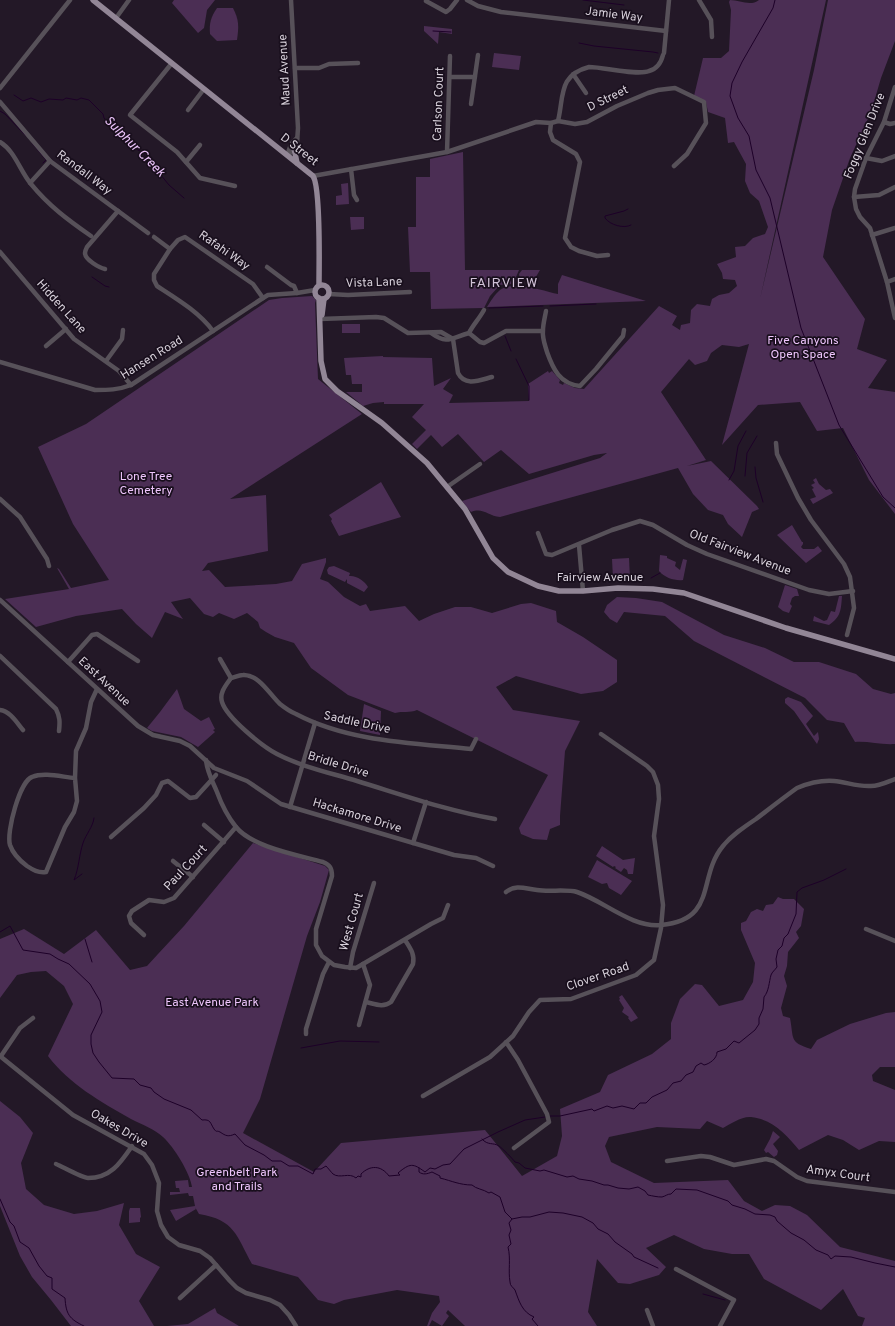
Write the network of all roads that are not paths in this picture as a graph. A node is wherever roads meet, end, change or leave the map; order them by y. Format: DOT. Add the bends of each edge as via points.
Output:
graph roads {
  1 [pos="70,0"];
  2 [pos="94,0"];
  3 [pos="130,0"];
  4 [pos="291,0"];
  5 [pos="456,0"];
  6 [pos="468,0"];
  7 [pos="669,0"];
  8 [pos="699,0"];
  9 [pos="426,1"];
  10 [pos="116,18"];
  11 [pos="666,31"];
  12 [pos="712,37"];
  13 [pos="450,56"];
  14 [pos="478,56"];
  15 [pos="172,63"];
  16 [pos="358,63"];
  17 [pos="295,68"];
  18 [pos="573,74"];
  19 [pos="450,77"];
  20 [pos="475,77"];
  21 [pos="895,87"];
  22 [pos="0,88"];
  23 [pos="204,89"];
  24 [pos="586,93"];
  25 [pos="0,102"];
  26 [pos="471,104"];
  27 [pos="188,110"];
  28 [pos="558,121"];
  29 [pos="884,122"];
  30 [pos="551,123"];
  31 [pos="895,123"];
  32 [pos="297,138"];
  33 [pos="0,142"];
  34 [pos="200,145"];
  35 [pos="294,148"];
  36 [pos="447,152"];
  37 [pos="288,156"];
  38 [pos="895,156"];
  39 [pos="866,158"];
  40 [pos="50,161"];
  41 [pos="186,162"];
  42 [pos="297,163"];
  43 [pos="674,166"];
  44 [pos="351,169"];
  45 [pos="313,176"];
  46 [pos="30,183"];
  47 [pos="235,186"];
  48 [pos="895,187"];
  49 [pos="854,197"];
  50 [pos="357,200"];
  51 [pos="118,211"];
  52 [pos="895,228"];
  53 [pos="148,233"];
  54 [pos="872,235"];
  55 [pos="91,236"];
  56 [pos="154,237"];
  57 [pos="170,249"];
  58 [pos="0,252"];
  59 [pos="608,255"];
  60 [pos="267,267"];
  61 [pos="105,269"];
  62 [pos="895,280"];
  63 [pos="887,282"];
  64 [pos="319,292"];
  65 [pos="329,292"];
  66 [pos="410,292"];
  67 [pos="297,293"];
  68 [pos="263,298"];
  69 [pos="484,310"];
  70 [pos="546,311"];
  71 [pos="895,318"];
  72 [pos="320,319"];
  73 [pos="66,329"];
  74 [pos="123,330"];
  75 [pos="624,330"];
  76 [pos="213,331"];
  77 [pos="542,331"];
  78 [pos="430,333"];
  79 [pos="468,333"];
  80 [pos="446,334"];
  81 [pos="452,339"];
  82 [pos="444,340"];
  83 [pos="46,346"];
  84 [pos="106,361"];
  85 [pos="0,362"];
  86 [pos="492,376"];
  87 [pos="131,385"];
  88 [pos="776,443"];
  89 [pos="480,464"];
  90 [pos="447,488"];
  91 [pos="1,502"];
  92 [pos="538,533"];
  93 [pos="579,545"];
  94 [pos="49,566"];
  95 [pos="583,591"];
  96 [pos="853,591"];
  97 [pos="0,600"];
  98 [pos="847,635"];
  99 [pos="0,656"];
  100 [pos="220,659"];
  101 [pos="895,659"];
  102 [pos="138,661"];
  103 [pos="68,662"];
  104 [pos="231,678"];
  105 [pos="98,689"];
  106 [pos="0,710"];
  107 [pos="315,723"];
  108 [pos="23,730"];
  109 [pos="59,731"];
  110 [pos="601,734"];
  111 [pos="476,739"];
  112 [pos="206,760"];
  113 [pos="303,764"];
  114 [pos="221,772"];
  115 [pos="216,775"];
  116 [pos="75,778"];
  117 [pos="210,779"];
  118 [pos="895,779"];
  119 [pos="215,787"];
  120 [pos="426,802"];
  121 [pos="290,807"];
  122 [pos="495,819"];
  123 [pos="204,825"];
  124 [pos="236,827"];
  125 [pos="111,837"];
  126 [pos="224,842"];
  127 [pos="413,843"];
  128 [pos="173,861"];
  129 [pos="493,866"];
  130 [pos="193,878"];
  131 [pos="374,883"];
  132 [pos="506,892"];
  133 [pos="448,905"];
  134 [pos="661,925"];
  135 [pos="866,929"];
  136 [pos="144,935"];
  137 [pos="405,940"];
  138 [pos="895,941"];
  139 [pos="329,962"];
  140 [pos="364,964"];
  141 [pos="350,968"];
  142 [pos="366,1002"];
  143 [pos="33,1018"];
  144 [pos="360,1025"];
  145 [pos="306,1034"];
  146 [pos="506,1042"];
  147 [pos="0,1056"];
  148 [pos="423,1096"];
  149 [pos="132,1146"];
  150 [pos="514,1148"];
  151 [pos="667,1161"];
  152 [pos="56,1164"];
  153 [pos="895,1192"];
  154 [pos="216,1265"];
  155 [pos="676,1269"];
  156 [pos="180,1298"];
  157 [pos="647,1310"];
  158 [pos="296,1326"];
  159 [pos="653,1326"];
  160 [pos="720,1326"];
  1 -- 22 [label="street"];
  2 -- 10 [label="main road, D Street"];
  3 -- 10 [label="street"];
  4 -- 17 [label="street, Maud Avenue"];
  5 -- 9 [label="street" via="446,12"];
  6 -- 11 [label="street, Jamie Way" via="478,6 502,12"];
  7 -- 11 [label="street"];
  8 -- 12 [label="street" via="711,20"];
  10 -- 15 [label="main road, D Street"];
  11 -- 18 [label="street" via="664,54 655,69 645,72 589,67"];
  13 -- 19 [label="street, Carlson Court"];
  14 -- 20 [label="street"];
  15 -- 23 [label="main road, D Street"];
  15 -- 41 [label="street" via="130,115"];
  16 -- 17 [label="street"];
  17 -- 32 [label="street, Maud Avenue"];
  18 -- 24 [label="street"];
  18 -- 28 [label="street" via="564,88"];
  19 -- 20 [label="street"];
  19 -- 36 [label="street, Carlson Court"];
  20 -- 26 [label="street"];
  21 -- 29 [label="street, Foggy Glen Drive"];
  23 -- 27 [label="street"];
  23 -- 37 [label="main road, D Street"];
  25 -- 40 [label="street, Randall Way"];
  28 -- 30 [label="street, D Street"];
  28 -- 43 [label="street, D Street" via="575,124 587,122 648,93 675,88 704,102 706,123 687,154"];
  29 -- 31 [label="street"];
  29 -- 39 [label="street, Foggy Glen Drive"];
  30 -- 36 [label="street, D Street" via="536,122"];
  30 -- 59 [label="street" via="550,132 553,140 576,154 580,162 565,238 570,247 579,251 597,256"];
  32 -- 35 [label="street, Maud Avenue"];
  32 -- 37 [label="street, Maud Avenue" via="288,150"];
  33 -- 46 [label="street" via="13,155"];
  34 -- 41 [label="street"];
  35 -- 37 [label="street, Maud Avenue"];
  35 -- 42 [label="main road"];
  36 -- 44 [label="street, D Street"];
  37 -- 42 [label="main road, D Street"];
  38 -- 39 [label="street" via="882,161"];
  39 -- 49 [label="street, Foggy Glen Drive"];
  40 -- 46 [label="street"];
  40 -- 51 [label="street, Randall Way"];
  41 -- 47 [label="street" via="200,178"];
  42 -- 45 [label="main road, D Street"];
  44 -- 45 [label="street, D Street"];
  44 -- 50 [label="street"];
  45 -- 64 [label="main road, Fairview Avenue" via="322,271"];
  46 -- 55 [label="street" via="56,211"];
  48 -- 49 [label="street" via="879,194"];
  49 -- 54 [label="street, Foggy Glen Drive" via="856,209"];
  51 -- 53 [label="street, Randall Way"];
  51 -- 61 [label="street" via="85,252 88,259"];
  52 -- 54 [label="street"];
  54 -- 63 [label="street, Foggy Glen Drive"];
  56 -- 57 [label="street"];
  57 -- 68 [label="street, Rafahi Way" via="178,240 185,237 253,284"];
  57 -- 76 [label="street" via="154,274 157,286 206,321"];
  58 -- 73 [label="street, Hidden Lane"];
  60 -- 67 [label="street" via="294,286"];
  62 -- 63 [label="street"];
  63 -- 71 [label="street, Foggy Glen Drive"];
  64 -- 65 [label="main road" via="327,297"];
  64 -- 65 [label="main road" via="327,286"];
  64 -- 67 [label="street, Hansen Road"];
  64 -- 72 [label="main road, Fairview Avenue"];
  65 -- 66 [label="street, Vista Lane" via="348,295"];
  67 -- 68 [label="street, Hansen Road" via="268,295"];
  68 -- 76 [label="street, Hansen Road"];
  69 -- 79 [label="street"];
  70 -- 77 [label="street"];
  72 -- 78 [label="street" via="376,316 408,333"];
  72 -- 90 [label="main road, Fairview Avenue" via="321,361 325,379 412,449"];
  73 -- 83 [label="street"];
  73 -- 84 [label="street, Hidden Lane" via="74,339"];
  74 -- 84 [label="street" via="122,339"];
  75 -- 77 [label="street" via="623,336 580,386 562,379 554,372"];
  76 -- 87 [label="street, Hansen Road"];
  77 -- 79 [label="street" via="506,331 484,343"];
  78 -- 80 [label="street"];
  78 -- 82 [label="street"];
  79 -- 81 [label="street"];
  80 -- 81 [label="street"];
  80 -- 82 [label="street"];
  81 -- 82 [label="street"];
  81 -- 86 [label="street" via="460,378 470,382"];
  84 -- 87 [label="street, Hidden Lane"];
  85 -- 87 [label="street, Hansen Road" via="95,390 120,389"];
  88 -- 96 [label="street" via="777,454 798,498 844,564"];
  89 -- 90 [label="street"];
  90 -- 95 [label="main road, Fairview Avenue" via="464,509 493,558 508,572 538,586 559,591"];
  91 -- 94 [label="street" via="20,517"];
  92 -- 93 [label="street, Old Fairview Avenue" via="546,554 552,555"];
  93 -- 95 [label="street"];
  93 -- 96 [label="street, Old Fairview Avenue" via="640,521 653,525 706,554 809,590 829,594"];
  95 -- 101 [label="main road, Fairview Avenue" via="618,588 684,593 786,628"];
  96 -- 98 [label="street" via="854,608"];
  97 -- 103 [label="street, East Avenue"];
  99 -- 109 [label="street" via="56,709 60,722"];
  100 -- 104 [label="street"];
  102 -- 103 [label="street" via="96,634 92,635"];
  103 -- 105 [label="street, East Avenue"];
  104 -- 107 [label="street, Saddle Drive" via="244,675 256,678 281,704"];
  104 -- 113 [label="street, Bridle Drive" via="223,688 222,702 230,716 276,754"];
  105 -- 112 [label="street, East Avenue" via="138,726 153,735 185,743"];
  105 -- 116 [label="street" via="91,702 86,728 76,751"];
  106 -- 108 [label="street" via="9,714"];
  107 -- 111 [label="street, Saddle Drive" via="374,739 471,749"];
  107 -- 113 [label="street"];
  110 -- 134 [label="street, Clover Road" via="647,766 653,772 658,785 654,836 663,905"];
  112 -- 114 [label="street, East Avenue"];
  112 -- 117 [label="street"];
  113 -- 120 [label="street, Bridle Drive"];
  113 -- 121 [label="street"];
  114 -- 115 [label="street"];
  114 -- 121 [label="street, Hackamore Drive" via="247,781 267,796"];
  115 -- 117 [label="street"];
  115 -- 119 [label="street"];
  116 -- 116 [label="street" via="43,775 32,777 25,782 12,816 10,845 18,860 40,873 46,872 74,812 77,801"];
  117 -- 119 [label="street"];
  117 -- 125 [label="street" via="196,797 190,798 168,781 162,783 144,808"];
  118 -- 134 [label="street" via="871,786 828,781 813,782 797,788 731,837 714,862 700,905 695,912 677,922"];
  119 -- 124 [label="street" via="220,801"];
  120 -- 122 [label="street, Bridle Drive"];
  120 -- 127 [label="street"];
  121 -- 127 [label="street, Hackamore Drive"];
  123 -- 126 [label="street"];
  124 -- 126 [label="street, Paul Court"];
  124 -- 139 [label="street" via="262,844 323,862 332,868 315,936 317,949"];
  126 -- 130 [label="street, Paul Court"];
  127 -- 129 [label="street, Hackamore Drive" via="454,855 476,858"];
  128 -- 130 [label="street"];
  130 -- 136 [label="street, Paul Court" via="174,898 164,902 149,900 132,911 129,916 131,923"];
  131 -- 141 [label="street, West Court"];
  132 -- 134 [label="street" via="516,887 576,891 636,922"];
  133 -- 137 [label="street" via="443,918"];
  134 -- 146 [label="street, Clover Road" via="654,960 642,971 571,999 540,1000"];
  135 -- 138 [label="street"];
  137 -- 140 [label="street"];
  137 -- 142 [label="street" via="413,953 413,964 391,1002 383,1006"];
  139 -- 141 [label="street" via="339,967"];
  139 -- 145 [label="street" via="323,974"];
  140 -- 141 [label="street"];
  140 -- 142 [label="street" via="370,985"];
  142 -- 144 [label="street"];
  143 -- 147 [label="street" via="20,1028"];
  146 -- 148 [label="street, Clover Road" via="490,1057"];
  146 -- 150 [label="street" via="518,1060 549,1122"];
  147 -- 149 [label="street, Oakes Drive" via="73,1115"];
  149 -- 152 [label="street" via="119,1166 104,1175 87,1178"];
  149 -- 154 [label="street, Oakes Drive" via="144,1154 152,1165 159,1183 157,1211 168,1237 179,1244 200,1251"];
  151 -- 153 [label="street, Amyx Court" via="701,1156 734,1165 766,1159 774,1161 807,1181"];
  154 -- 156 [label="street"];
  154 -- 158 [label="street, Oakes Drive" via="238,1288 280,1305"];
  155 -- 160 [label="street" via="734,1300"];
  157 -- 159 [label="street"];
}
